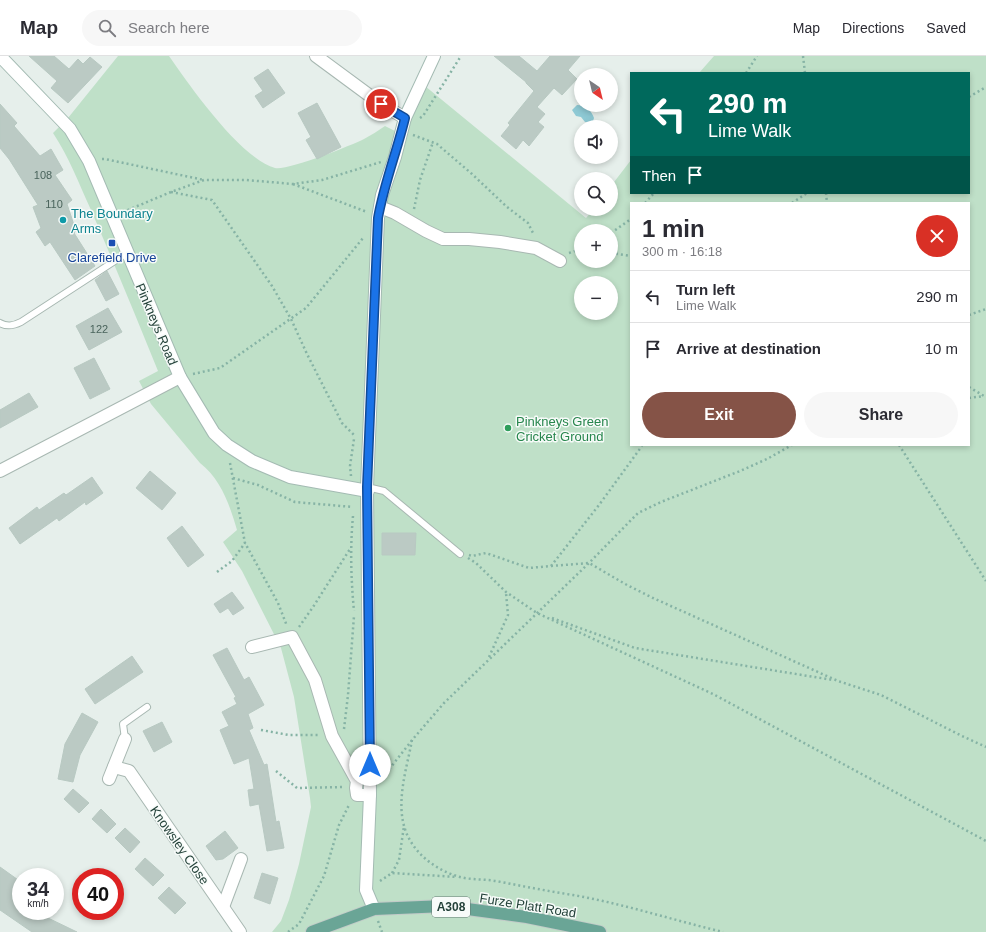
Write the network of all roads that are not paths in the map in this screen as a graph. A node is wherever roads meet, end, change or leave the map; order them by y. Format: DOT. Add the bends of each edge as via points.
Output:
graph roads {
  1 [pos="0,56"];
  2 [pos="316,56"];
  3 [pos="434,56"];
  4 [pos="405,118"];
  5 [pos="375,210"];
  6 [pos="127,253"];
  7 [pos="560,261"];
  8 [pos="0,323"];
  9 [pos="180,377"];
  10 [pos="0,471"];
  11 [pos="367,489"];
  12 [pos="460,554"];
  13 [pos="252,647"];
  14 [pos="147,707"];
  15 [pos="125,739"];
  16 [pos="114,767"];
  17 [pos="109,779"];
  18 [pos="370,795"];
  19 [pos="241,859"];
  20 [pos="222,907"];
  21 [pos="374,909"];
  22 [pos="240,932"];
  23 [pos="312,932"];
  24 [pos="600,932"];
  1 -- 6 [label="street, Pinkneys Road" via="70,129 89,161"];
  2 -- 4 [label="street" via="381,104"];
  3 -- 4 [label="street"];
  4 -- 5 [label="street" via="395,157"];
  5 -- 7 [label="street" via="395,213 443,239 469,239 536,248"];
  5 -- 11 [label="street" via="378,218"];
  6 -- 8 [label="lane" via="21,322 11,326"];
  6 -- 9 [label="street, Pinkneys Road"];
  9 -- 10 [label="street"];
  9 -- 11 [label="street, Pinkneys Road" via="214,433 252,462 290,477"];
  11 -- 12 [label="lane" via="384,491"];
  11 -- 18 [label="street"];
  13 -- 18 [label="street" via="292,637 315,680 332,736 357,781 356,791"];
  14 -- 15 [label="lane" via="123,724"];
  15 -- 16 [label="street"];
  16 -- 17 [label="street"];
  16 -- 20 [label="street, Knowsley Close" via="129,771"];
  18 -- 21 [label="street" via="366,890"];
  19 -- 20 [label="street"];
  20 -- 22 [label="street, Knowsley Close"];
  21 -- 23 [label="main road, Furze Platt Road / A308"];
  21 -- 24 [label="main road, Furze Platt Road / A308" via="446,906 527,917"];
}
